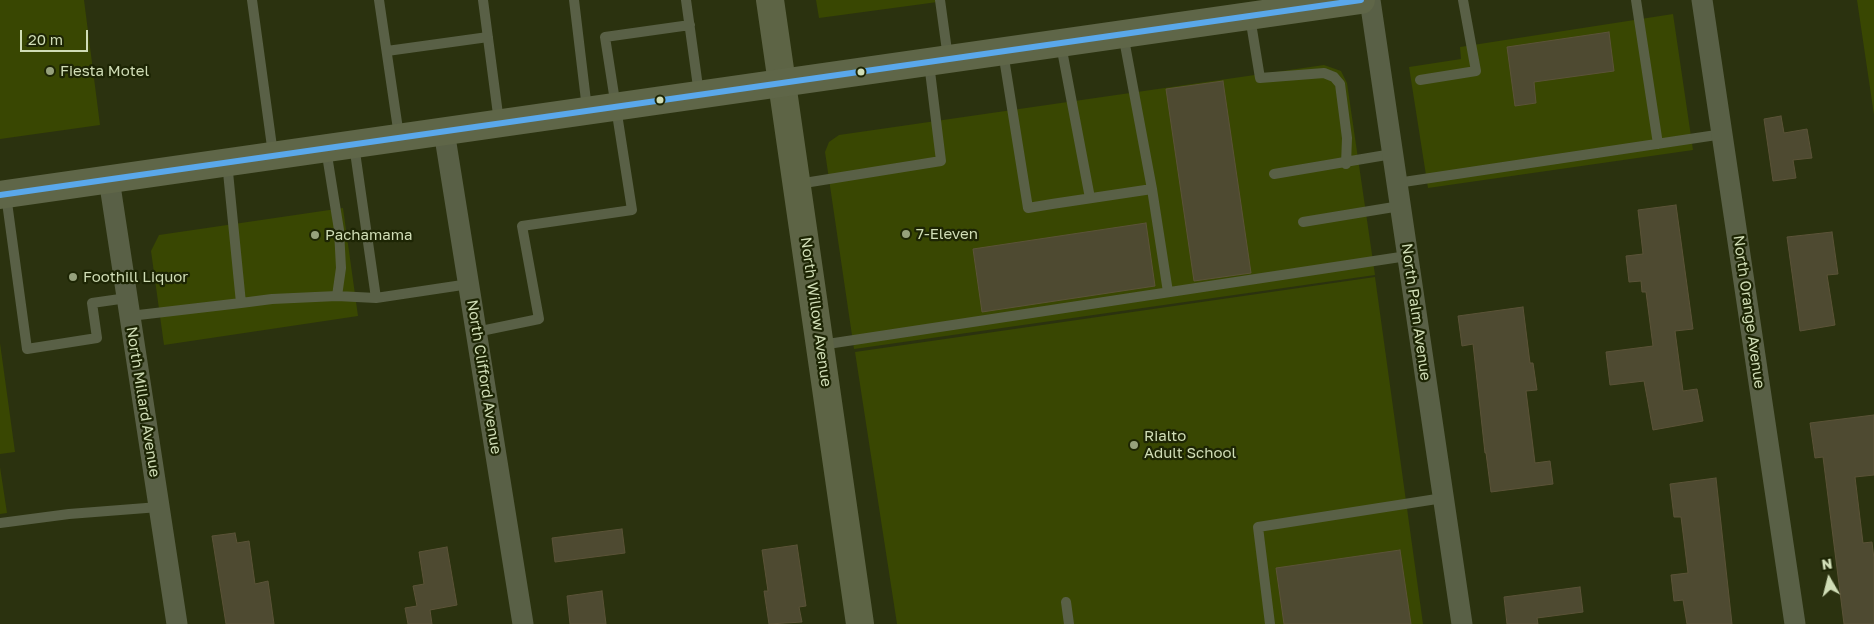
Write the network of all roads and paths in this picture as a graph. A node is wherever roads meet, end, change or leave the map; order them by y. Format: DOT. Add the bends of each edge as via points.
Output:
graph roads {
  1 [pos="252,0"];
  2 [pos="380,0"];
  3 [pos="483,0"];
  4 [pos="574,0"];
  5 [pos="686,0"];
  6 [pos="770,0"];
  7 [pos="940,0"];
  8 [pos="1361,0"];
  9 [pos="1370,0"];
  10 [pos="1463,0"];
  11 [pos="1636,0"];
  12 [pos="1702,0"];
  13 [pos="1250,16"];
  14 [pos="690,25"];
  15 [pos="1123,34"];
  16 [pos="488,37"];
  17 [pos="1060,43"];
  18 [pos="387,51"];
  19 [pos="1002,51"];
  20 [pos="938,60"];
  21 [pos="1420,80"];
  22 [pos="783,82"];
  23 [pos="699,95"];
  24 [pos="616,106"];
  25 [pos="587,110"];
  26 [pos="499,123"];
  27 [pos="444,131"];
  28 [pos="1723,134"];
  29 [pos="399,137"];
  30 [pos="354,144"];
  31 [pos="1658,144"];
  32 [pos="325,148"];
  33 [pos="1392,154"];
  34 [pos="274,156"];
  35 [pos="227,162"];
  36 [pos="1346,164"];
  37 [pos="1274,174"];
  38 [pos="109,179"];
  39 [pos="1397,183"];
  40 [pos="797,184"];
  41 [pos="1152,189"];
  42 [pos="3,195"];
  43 [pos="1090,198"];
  44 [pos="1400,206"];
  45 [pos="1303,222"];
  46 [pos="1407,256"];
  47 [pos="469,284"];
  48 [pos="1168,292"];
  49 [pos="337,296"];
  50 [pos="376,298"];
  51 [pos="241,303"];
  52 [pos="128,307"];
  53 [pos="476,332"];
  54 [pos="820,345"];
  55 [pos="1443,498"];
  56 [pos="159,507"];
  57 [pos="0,523"];
  58 [pos="1066,602"];
  59 [pos="177,624"];
  60 [pos="523,624"];
  61 [pos="860,624"];
  62 [pos="1069,624"];
  63 [pos="1270,624"];
  64 [pos="1462,624"];
  65 [pos="1795,624"];
  1 -- 34 [label="lane"];
  2 -- 18 [label="lane"];
  3 -- 16 [label="lane"];
  4 -- 25 [label="lane"];
  5 -- 14 [label="lane"];
  6 -- 22 [label="street, North Willow Avenue"];
  7 -- 20 [label="lane"];
  8 -- 13 [label="main road"];
  9 -- 33 [label="street, North Palm Avenue"];
  10 -- 21 [label="lane" via="1476,71"];
  11 -- 31 [label="lane"];
  12 -- 28 [label="street, North Orange Avenue"];
  13 -- 15 [label="main road"];
  13 -- 36 [label="lane" via="1260,78 1324,73 1340,84 1347,138"];
  14 -- 23 [label="lane"];
  14 -- 24 [label="lane" via="605,37"];
  15 -- 17 [label="main road"];
  15 -- 41 [label="lane"];
  16 -- 18 [label="lane"];
  16 -- 26 [label="lane"];
  17 -- 19 [label="main road"];
  17 -- 43 [label="lane"];
  18 -- 29 [label="lane"];
  19 -- 20 [label="main road"];
  19 -- 43 [label="lane" via="1028,208"];
  20 -- 22 [label="main road"];
  20 -- 40 [label="lane" via="941,161"];
  22 -- 23 [label="main road"];
  22 -- 40 [label="street, North Willow Avenue"];
  23 -- 24 [label="main road"];
  24 -- 25 [label="main road"];
  24 -- 53 [label="lane" via="632,210 522,226 539,320"];
  25 -- 26 [label="main road"];
  26 -- 27 [label="main road"];
  27 -- 29 [label="main road"];
  27 -- 47 [label="street, North Clifford Avenue"];
  28 -- 31 [label="lane"];
  28 -- 65 [label="street, North Orange Avenue"];
  29 -- 30 [label="main road"];
  30 -- 32 [label="main road"];
  30 -- 50 [label="lane"];
  31 -- 39 [label="lane"];
  32 -- 34 [label="main road"];
  32 -- 49 [label="lane" via="339,230 341,268"];
  33 -- 36 [label="lane"];
  33 -- 39 [label="street, North Palm Avenue"];
  34 -- 35 [label="main road"];
  35 -- 38 [label="main road"];
  35 -- 51 [label="lane"];
  36 -- 37 [label="lane"];
  38 -- 42 [label="main road"];
  38 -- 52 [label="street, North Millard Avenue"];
  39 -- 44 [label="street, North Palm Avenue"];
  40 -- 54 [label="street, North Willow Avenue"];
  41 -- 43 [label="lane"];
  41 -- 48 [label="lane"];
  42 -- 52 [label="lane" via="27,349 97,338 92,303"];
  44 -- 45 [label="lane"];
  44 -- 46 [label="street, North Palm Avenue"];
  46 -- 48 [label="lane"];
  46 -- 55 [label="street, North Palm Avenue"];
  47 -- 50 [label="lane"];
  47 -- 53 [label="street, North Clifford Avenue"];
  48 -- 54 [label="lane"];
  49 -- 50 [label="lane"];
  49 -- 51 [label="lane"];
  51 -- 52 [label="lane"];
  52 -- 56 [label="street, North Millard Avenue"];
  53 -- 60 [label="street, North Clifford Avenue"];
  54 -- 61 [label="street, North Willow Avenue"];
  55 -- 63 [label="lane" via="1258,527"];
  55 -- 64 [label="street, North Palm Avenue"];
  56 -- 57 [label="lane"];
  56 -- 59 [label="street, North Millard Avenue"];
  58 -- 62 [label="lane"];
}
